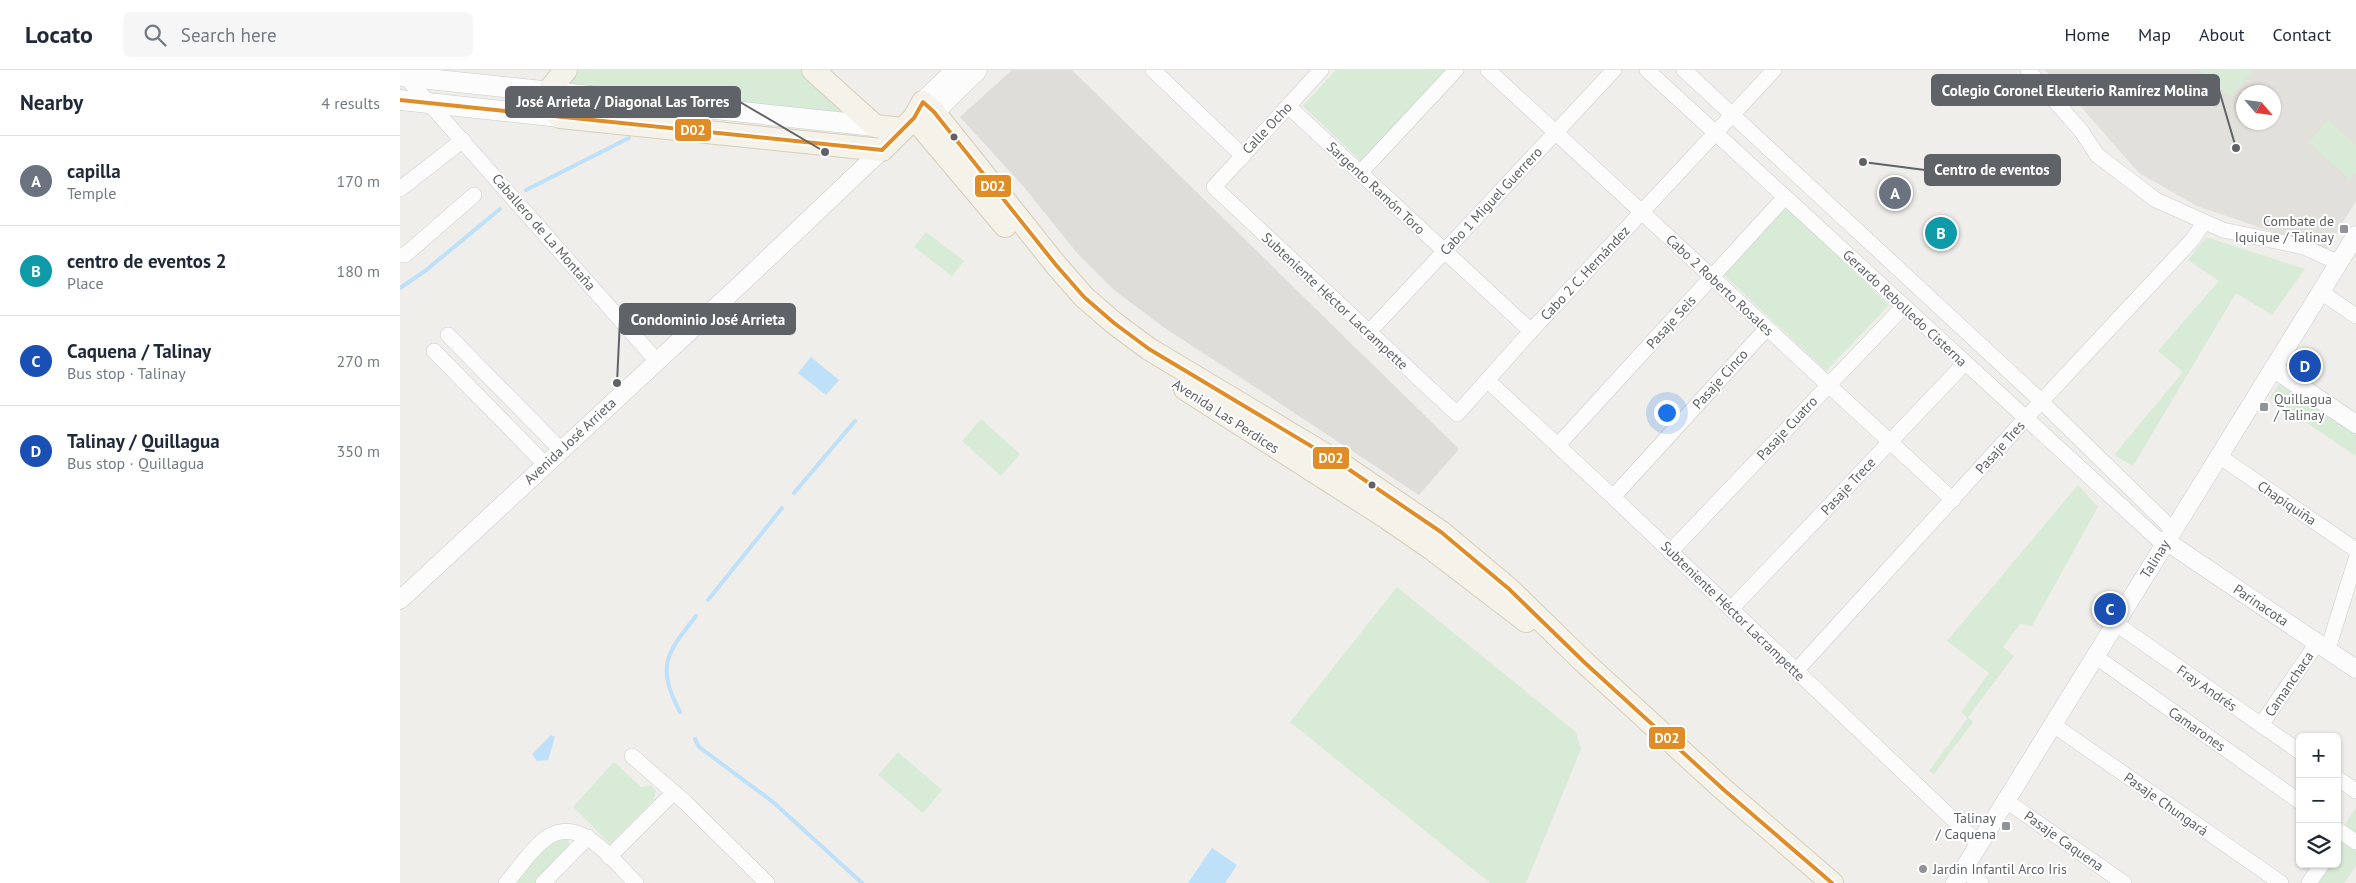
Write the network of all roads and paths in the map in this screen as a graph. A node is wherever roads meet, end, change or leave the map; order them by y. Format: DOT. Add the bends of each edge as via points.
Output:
graph roads {
  1 [pos="566,70"];
  2 [pos="813,70"];
  3 [pos="956,70"];
  4 [pos="978,70"];
  5 [pos="1153,70"];
  6 [pos="1456,70"];
  7 [pos="1488,70"];
  8 [pos="1614,70"];
  9 [pos="1684,70"];
  10 [pos="1774,70"];
  11 [pos="2028,70"];
  12 [pos="1319,71"];
  13 [pos="1651,71"];
  14 [pos="402,75"];
  15 [pos="549,90"];
  16 [pos="400,100"];
  17 [pos="431,103"];
  18 [pos="1288,106"];
  19 [pos="919,115"];
  20 [pos="1732,115"];
  21 [pos="560,117"];
  22 [pos="874,126"];
  23 [pos="1555,132"];
  24 [pos="1715,133"];
  25 [pos="463,140"];
  26 [pos="882,150"];
  27 [pos="1242,156"];
  28 [pos="1360,173"];
  29 [pos="1214,187"];
  30 [pos="400,189"];
  31 [pos="474,195"];
  32 [pos="1784,198"];
  33 [pos="1641,212"];
  34 [pos="2204,223"];
  35 [pos="2356,235"];
  36 [pos="1445,252"];
  37 [pos="400,255"];
  38 [pos="2339,263"];
  39 [pos="1712,277"];
  40 [pos="2321,292"];
  41 [pos="1904,306"];
  42 [pos="2356,316"];
  43 [pos="1767,328"];
  44 [pos="1531,331"];
  45 [pos="1368,333"];
  46 [pos="448,334"];
  47 [pos="434,351"];
  48 [pos="656,360"];
  49 [pos="1965,362"];
  50 [pos="2273,368"];
  51 [pos="1487,380"];
  52 [pos="1828,385"];
  53 [pos="2042,402"];
  54 [pos="1457,414"];
  55 [pos="2026,418"];
  56 [pos="2356,424"];
  57 [pos="1890,442"];
  58 [pos="1558,445"];
  59 [pos="561,450"];
  60 [pos="2219,456"];
  61 [pos="546,464"];
  62 [pos="1613,497"];
  63 [pos="1953,500"];
  64 [pos="2168,539"];
  65 [pos="2356,550"];
  66 [pos="1670,552"];
  67 [pos="2356,559"];
  68 [pos="400,600"];
  69 [pos="1731,609"];
  70 [pos="2115,623"];
  71 [pos="2323,646"];
  72 [pos="2095,656"];
  73 [pos="2356,669"];
  74 [pos="1796,671"];
  75 [pos="2052,724"];
  76 [pos="2261,725"];
  77 [pos="2296,749"];
  78 [pos="632,756"];
  79 [pos="2341,781"];
  80 [pos="2356,791"];
  81 [pos="674,792"];
  82 [pos="2296,799"];
  83 [pos="2004,800"];
  84 [pos="2341,835"];
  85 [pos="588,837"];
  86 [pos="2356,842"];
  87 [pos="1978,843"];
  88 [pos="609,857"];
  89 [pos="2319,868"];
  90 [pos="1959,876"];
  91 [pos="506,883"];
  92 [pos="543,883"];
  93 [pos="636,883"];
  94 [pos="767,883"];
  95 [pos="1832,883"];
  96 [pos="1981,883"];
  97 [pos="2124,883"];
  98 [pos="2281,883"];
  99 [pos="2308,883"];
  1 -- 15 [label="main road"];
  2 -- 22 [label="main road"];
  3 -- 19 [label="main road, Avenida José Arrieta"];
  4 -- 19 [label="main road, Avenida José Arrieta"];
  5 -- 27 [label="street"];
  6 -- 28 [label="street"];
  7 -- 23 [label="street, Cabo 2 Roberto Rosales"];
  8 -- 23 [label="street, Cabo 1 Miguel Guerrero"];
  9 -- 20 [label="street, Gerardo Rebolledo Cisterna"];
  10 -- 20 [label="street, Cabo 2 C. Hernández"];
  11 -- 34 [label="street" via="2082,132 2097,155 2156,200"];
  12 -- 18 [label="street, Calle Ocho"];
  13 -- 24 [label="street, Gerardo Rebolledo Cisterna"];
  14 -- 15 [label="main road"];
  14 -- 17 [label="street"];
  15 -- 21 [label="main road" via="551,106"];
  15 -- 22 [label="main road"];
  16 -- 17 [label="main road"];
  17 -- 21 [label="main road"];
  17 -- 25 [label="street, Caballero de La Montaña"];
  18 -- 27 [label="street, Calle Ocho"];
  18 -- 28 [label="street, Sargento Ramón Toro"];
  19 -- 22 [label="main road"];
  19 -- 26 [label="main road, Avenida José Arrieta"];
  19 -- 95 [label="main road, Avenida Las Perdices" via="1084,296 1114,323 1149,349 1342,464 1407,508 1510,588 1584,662"];
  20 -- 24 [label="street, Cabo 2 C. Hernández"];
  20 -- 53 [label="street, Gerardo Rebolledo Cisterna"];
  21 -- 26 [label="main road"];
  23 -- 33 [label="street, Cabo 2 Roberto Rosales"];
  23 -- 36 [label="street, Cabo 1 Miguel Guerrero"];
  24 -- 32 [label="street, Gerardo Rebolledo Cisterna"];
  24 -- 33 [label="street, Cabo 2 C. Hernández"];
  25 -- 30 [label="street"];
  25 -- 48 [label="street, Caballero de La Montaña"];
  26 -- 48 [label="street, Avenida José Arrieta"];
  27 -- 29 [label="street, Calle Ocho"];
  28 -- 36 [label="street, Sargento Ramón Toro"];
  29 -- 45 [label="street, Subteniente Héctor Lacrampette"];
  31 -- 37 [label="street" via="405,255"];
  32 -- 39 [label="street, Pasaje Seis"];
  32 -- 41 [label="street, Gerardo Rebolledo Cisterna"];
  33 -- 39 [label="street, Cabo 2 Roberto Rosales"];
  33 -- 44 [label="street, Cabo 2 C. Hernández"];
  34 -- 38 [label="street" via="2241,235 2304,247"];
  34 -- 53 [label="street, Pasaje Tres" via="2192,240"];
  35 -- 38 [label="street, Talinay"];
  36 -- 44 [label="street, Sargento Ramón Toro"];
  36 -- 45 [label="street, Cabo 1 Miguel Guerrero"];
  38 -- 40 [label="street, Talinay"];
  39 -- 43 [label="street, Cabo 2 Roberto Rosales"];
  39 -- 58 [label="street, Pasaje Seis"];
  40 -- 42 [label="street"];
  40 -- 50 [label="street, Talinay"];
  41 -- 49 [label="street, Gerardo Rebolledo Cisterna"];
  41 -- 52 [label="street, Pasaje Cuatro"];
  43 -- 52 [label="street, Cabo 2 Roberto Rosales"];
  43 -- 62 [label="street, Pasaje Cinco"];
  44 -- 51 [label="street, Cabo 2 C. Hernández"];
  45 -- 54 [label="street, Subteniente Héctor Lacrampette"];
  46 -- 59 [label="street"];
  47 -- 61 [label="street"];
  48 -- 59 [label="street, Avenida José Arrieta"];
  49 -- 55 [label="street, Gerardo Rebolledo Cisterna"];
  49 -- 57 [label="street, Pasaje Trece"];
  50 -- 56 [label="street"];
  50 -- 60 [label="street, Talinay"];
  51 -- 54 [label="street, Cabo 2 C. Hernández"];
  51 -- 58 [label="street, Subteniente Héctor Lacrampette"];
  52 -- 57 [label="street, Cabo 2 Roberto Rosales"];
  52 -- 66 [label="street, Pasaje Cuatro"];
  53 -- 55 [label="street, Pasaje Tres"];
  53 -- 64 [label="street, Gerardo Rebolledo Cisterna"];
  55 -- 63 [label="street, Pasaje Tres"];
  55 -- 64 [label="street, Gerardo Rebolledo Cisterna"];
  57 -- 63 [label="street, Cabo 2 Roberto Rosales"];
  57 -- 69 [label="street, Pasaje Trece"];
  58 -- 62 [label="street, Subteniente Héctor Lacrampette"];
  59 -- 61 [label="street, Avenida José Arrieta"];
  60 -- 64 [label="street, Talinay"];
  60 -- 65 [label="street, Chapiquiña"];
  61 -- 68 [label="street, Avenida José Arrieta"];
  62 -- 66 [label="street, Subteniente Héctor Lacrampette"];
  63 -- 74 [label="street, Pasaje Tres"];
  64 -- 70 [label="street, Talinay"];
  64 -- 71 [label="street, Parinacota"];
  66 -- 69 [label="street, Subteniente Héctor Lacrampette"];
  67 -- 71 [label="street, Camanchaca"];
  69 -- 74 [label="street, Subteniente Héctor Lacrampette"];
  70 -- 72 [label="street, Talinay"];
  70 -- 76 [label="street, Fray Andrés"];
  71 -- 73 [label="street, Parinacota"];
  71 -- 76 [label="street, Camanchaca"];
  72 -- 75 [label="street, Talinay"];
  72 -- 82 [label="street, Camarones"];
  74 -- 87 [label="street, Subteniente Héctor Lacrampette"];
  75 -- 83 [label="street, Talinay"];
  75 -- 98 [label="street, Pasaje Chungará"];
  76 -- 77 [label="street, Fray Andrés"];
  78 -- 81 [label="street"];
  79 -- 80 [label="street"];
  81 -- 88 [label="street"];
  81 -- 94 [label="street"];
  83 -- 87 [label="street, Talinay"];
  83 -- 97 [label="street, Pasaje Caquena"];
  84 -- 86 [label="street"];
  85 -- 88 [label="street"];
  85 -- 91 [label="street" via="570,830 559,831 546,838"];
  85 -- 92 [label="street"];
  87 -- 90 [label="street, Talinay"];
  88 -- 93 [label="street"];
  89 -- 99 [label="street"];
  90 -- 96 [label="street"];
}
